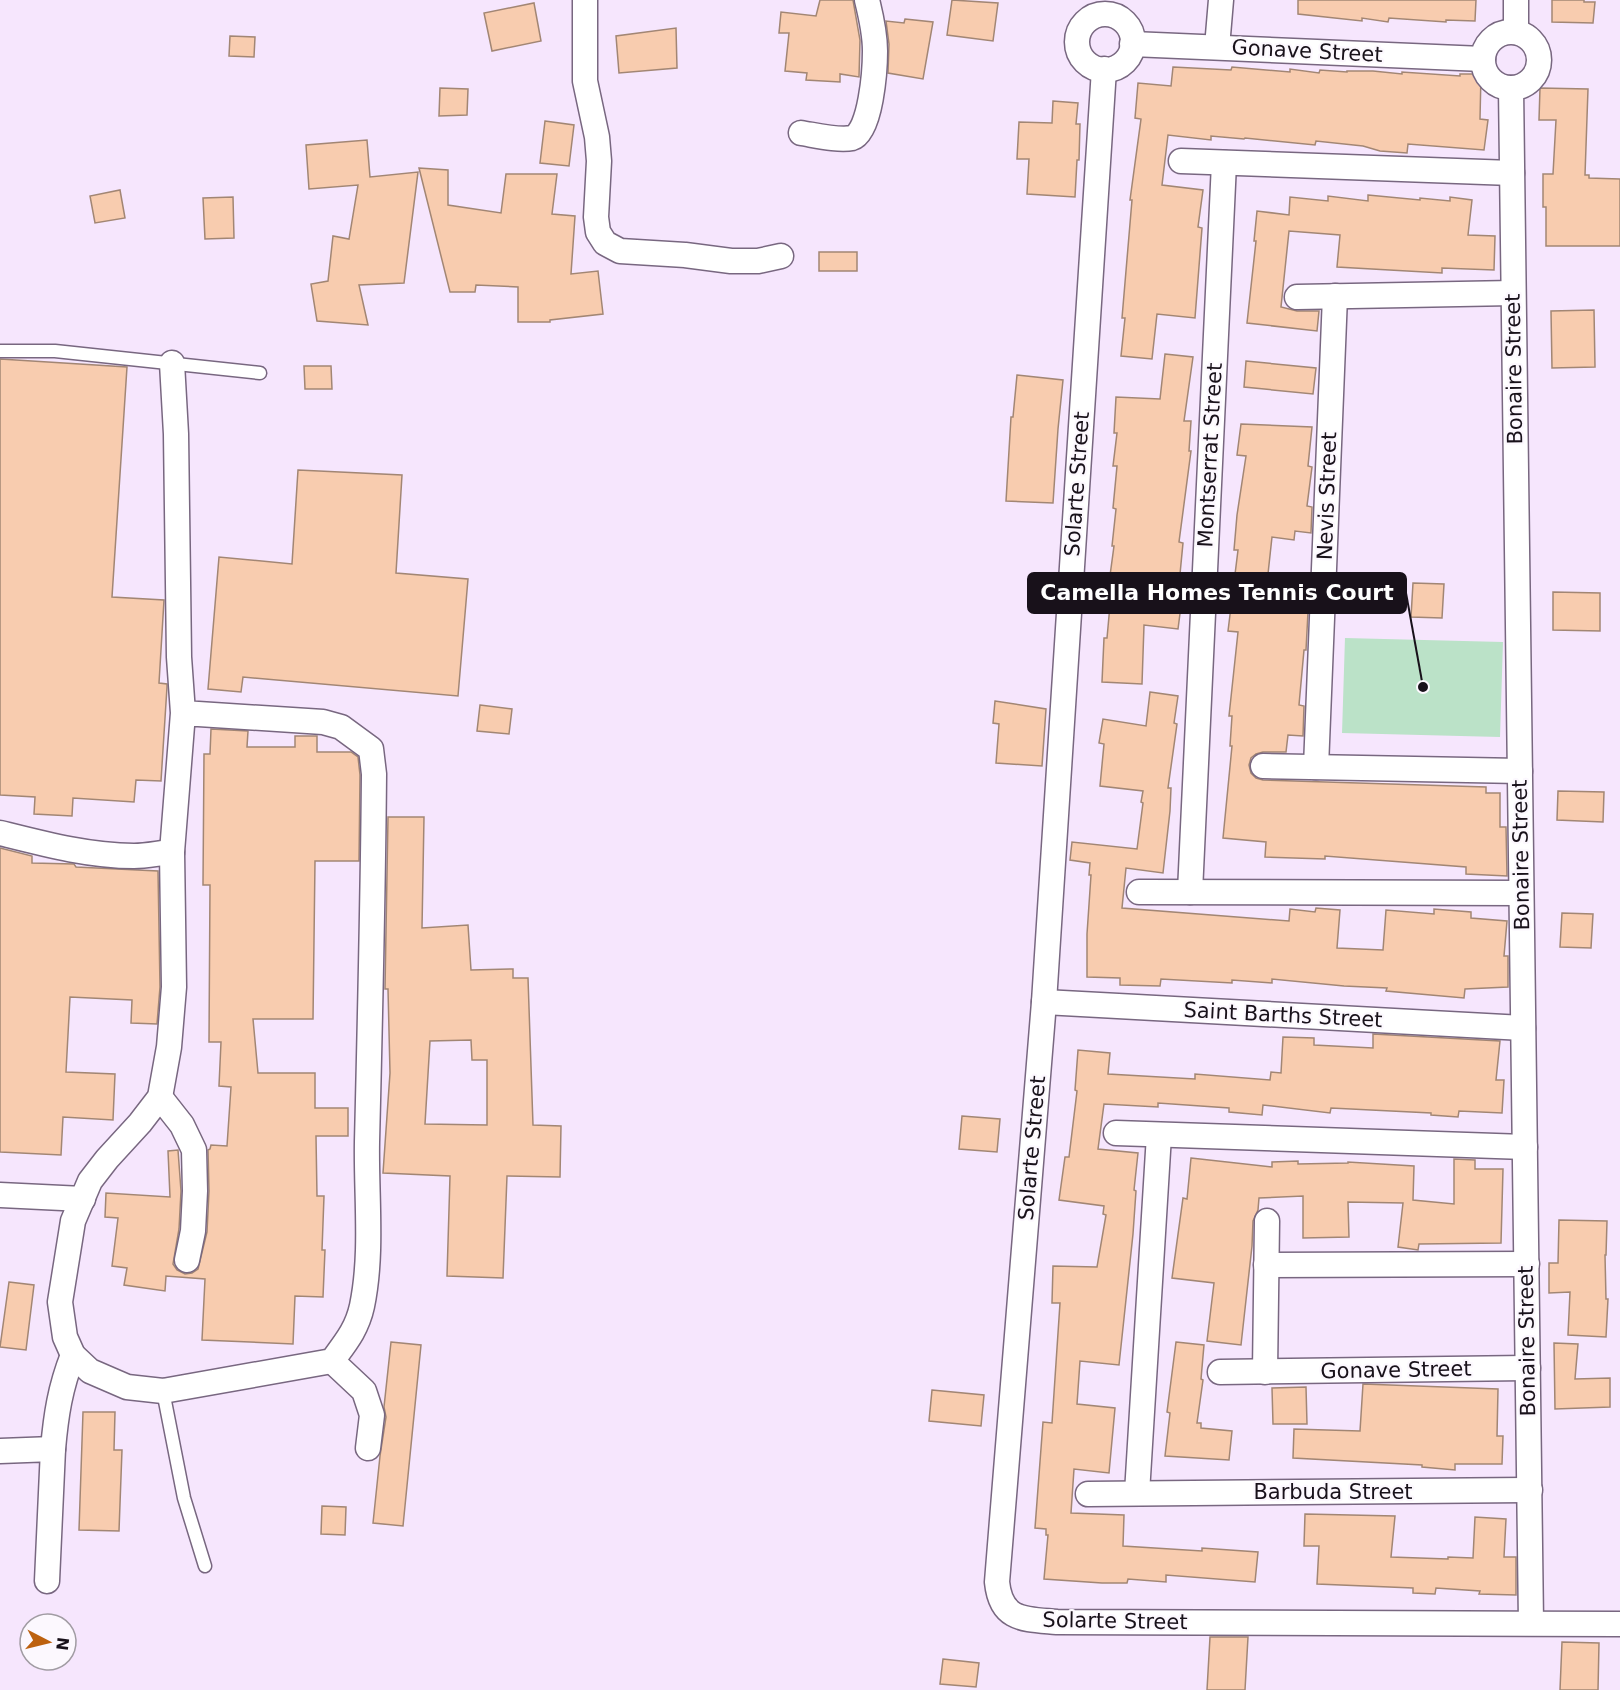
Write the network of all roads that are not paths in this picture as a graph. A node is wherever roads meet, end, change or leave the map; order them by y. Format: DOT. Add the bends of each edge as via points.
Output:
graph roads {
  1 [pos="585,0"];
  2 [pos="867,0"];
  3 [pos="1221,0"];
  4 [pos="1516,0"];
  5 [pos="1100,7"];
  6 [pos="1516,32"];
  7 [pos="1132,44"];
  8 [pos="1217,47"];
  9 [pos="1483,59"];
  10 [pos="1104,69"];
  11 [pos="1511,88"];
  12 [pos="801,133"];
  13 [pos="1181,161"];
  14 [pos="1224,163"];
  15 [pos="1512,173"];
  16 [pos="781,256"];
  17 [pos="1513,293"];
  18 [pos="1335,296"];
  19 [pos="1297,297"];
  20 [pos="0,351"];
  21 [pos="172,363"];
  22 [pos="260,372"];
  23 [pos="183,713"];
  24 [pos="1263,766"];
  25 [pos="1316,767"];
  26 [pos="1520,771"];
  27 [pos="0,833"];
  28 [pos="172,852"];
  29 [pos="1140,892"];
  30 [pos="1190,892"];
  31 [pos="1521,893"];
  32 [pos="1044,1002"];
  33 [pos="1523,1028"];
  34 [pos="160,1097"];
  35 [pos="1116,1133"];
  36 [pos="1160,1135"];
  37 [pos="1525,1147"];
  38 [pos="0,1195"];
  39 [pos="83,1199"];
  40 [pos="1267,1221"];
  41 [pos="187,1260"];
  42 [pos="1527,1264"];
  43 [pos="1266,1265"];
  44 [pos="73,1355"];
  45 [pos="332,1361"];
  46 [pos="1528,1368"];
  47 [pos="1220,1372"];
  48 [pos="1265,1372"];
  49 [pos="163,1391"];
  50 [pos="368,1448"];
  51 [pos="53,1449"];
  52 [pos="0,1451"];
  53 [pos="1530,1490"];
  54 [pos="1137,1493"];
  55 [pos="1088,1494"];
  56 [pos="205,1566"];
  57 [pos="47,1581"];
  58 [pos="1531,1623"];
  59 [pos="1620,1624"];
  1 -- 16 [label="street" via="585,81 597,137 596,217 604,243 621,251 731,261"];
  2 -- 12 [label="street" via="875,49 872,94 861,129 854,137 844,139"];
  3 -- 8 [label="street"];
  4 -- 6 [label="street"];
  5 -- 7 [label="street" via="1124,21"];
  5 -- 10 [label="street" via="1081,28 1078,46 1086,63"];
  6 -- 9 [label="street" via="1493,38"];
  6 -- 11 [label="street" via="1532,41 1539,58 1528,82"];
  7 -- 8 [label="street, Gonave Street"];
  7 -- 10 [label="street" via="1128,58"];
  8 -- 9 [label="street, Gonave Street"];
  9 -- 11 [label="street" via="1494,83"];
  10 -- 32 [label="street, Solarte Street"];
  11 -- 15 [label="street, Bonaire Street"];
  13 -- 14 [label="street"];
  14 -- 15 [label="street"];
  14 -- 30 [label="street, Montserrat Street"];
  15 -- 17 [label="street, Bonaire Street"];
  17 -- 18 [label="street"];
  17 -- 26 [label="street, Bonaire Street"];
  18 -- 19 [label="street"];
  18 -- 25 [label="street, Nevis Street"];
  20 -- 21 [label="lane" via="55,351"];
  21 -- 22 [label="lane"];
  21 -- 23 [label="street"];
  23 -- 28 [label="street"];
  23 -- 45 [label="street" via="323,722 341,727 371,749 374,774 367,1257 362,1306 352,1336"];
  24 -- 25 [label="street"];
  25 -- 26 [label="street"];
  26 -- 31 [label="street, Bonaire Street"];
  27 -- 28 [label="street" via="101,854"];
  28 -- 34 [label="street" via="174,987"];
  29 -- 30 [label="street"];
  30 -- 31 [label="street"];
  31 -- 33 [label="street, Bonaire Street"];
  32 -- 33 [label="street, Saint Barths Street"];
  32 -- 58 [label="street, Solarte Street" via="997,1582 998,1596 1005,1608 1016,1616 1057,1622"];
  33 -- 37 [label="street, Bonaire Street"];
  34 -- 39 [label="street" via="90,1181"];
  34 -- 41 [label="street" via="182,1125 194,1149 193,1231"];
  35 -- 36 [label="street"];
  36 -- 37 [label="street"];
  36 -- 54 [label="street"];
  37 -- 42 [label="street, Bonaire Street"];
  38 -- 39 [label="street"];
  39 -- 44 [label="street" via="74,1221 60,1302 65,1337"];
  40 -- 43 [label="street"];
  42 -- 43 [label="street"];
  42 -- 46 [label="street, Bonaire Street"];
  43 -- 48 [label="street"];
  44 -- 49 [label="street" via="90,1371 127,1388"];
  44 -- 51 [label="street" via="58,1402"];
  45 -- 49 [label="street"];
  45 -- 50 [label="street" via="364,1391 372,1415"];
  46 -- 48 [label="street, Gonave Street"];
  46 -- 53 [label="street, Bonaire Street"];
  47 -- 48 [label="street, Gonave Street"];
  49 -- 56 [label="lane" via="184,1498"];
  51 -- 52 [label="street"];
  51 -- 57 [label="street"];
  53 -- 54 [label="street, Barbuda Street"];
  53 -- 58 [label="street, Bonaire Street"];
  54 -- 55 [label="street, Barbuda Street"];
  58 -- 59 [label="street, Solarte Street"];
}
